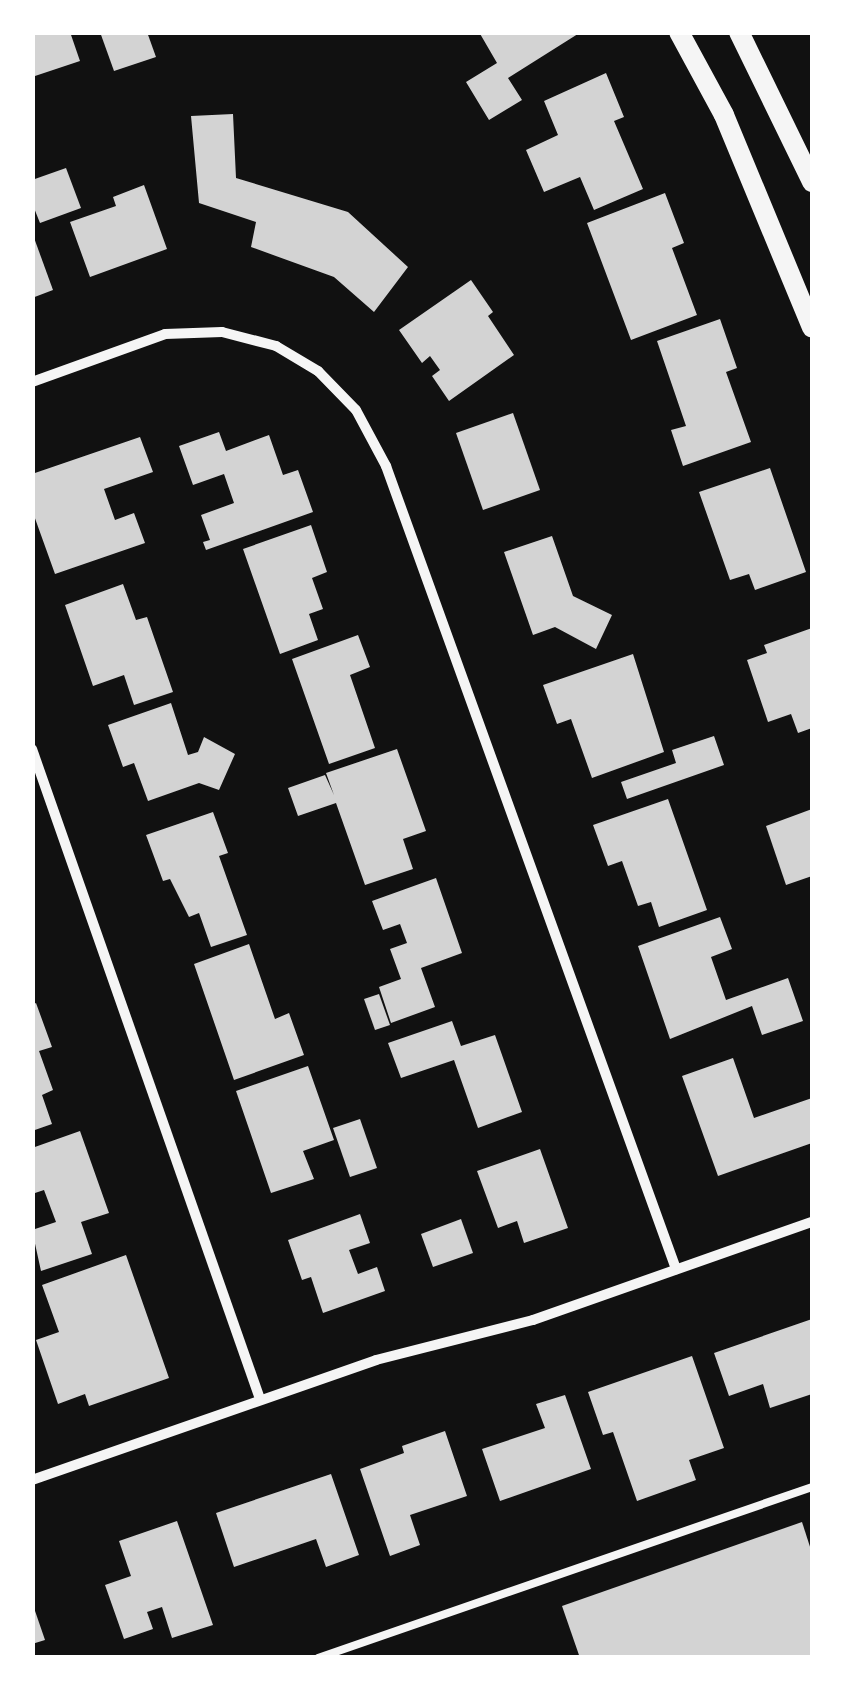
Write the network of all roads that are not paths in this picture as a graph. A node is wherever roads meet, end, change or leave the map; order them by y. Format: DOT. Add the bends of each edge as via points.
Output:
graph roads {
  1 [pos="679,32"];
  2 [pos="739,32"];
  3 [pos="812,182"];
  4 [pos="812,327"];
  5 [pos="32,382"];
  6 [pos="32,749"];
  7 [pos="812,1222"];
  8 [pos="676,1269"];
  9 [pos="260,1399"];
  10 [pos="32,1480"];
  11 [pos="812,1487"];
  12 [pos="318,1658"];
  1 -- 4 [label="main road" via="724,115"];
  2 -- 3 [label="main road"];
  5 -- 8 [label="street" via="165,334 222,332 276,346 318,371 356,410 386,466"];
  6 -- 9 [label="street"];
  7 -- 8 [label="street"];
  8 -- 9 [label="street" via="533,1320 376,1360"];
  9 -- 10 [label="street"];
  11 -- 12 [label="lane"];
}
